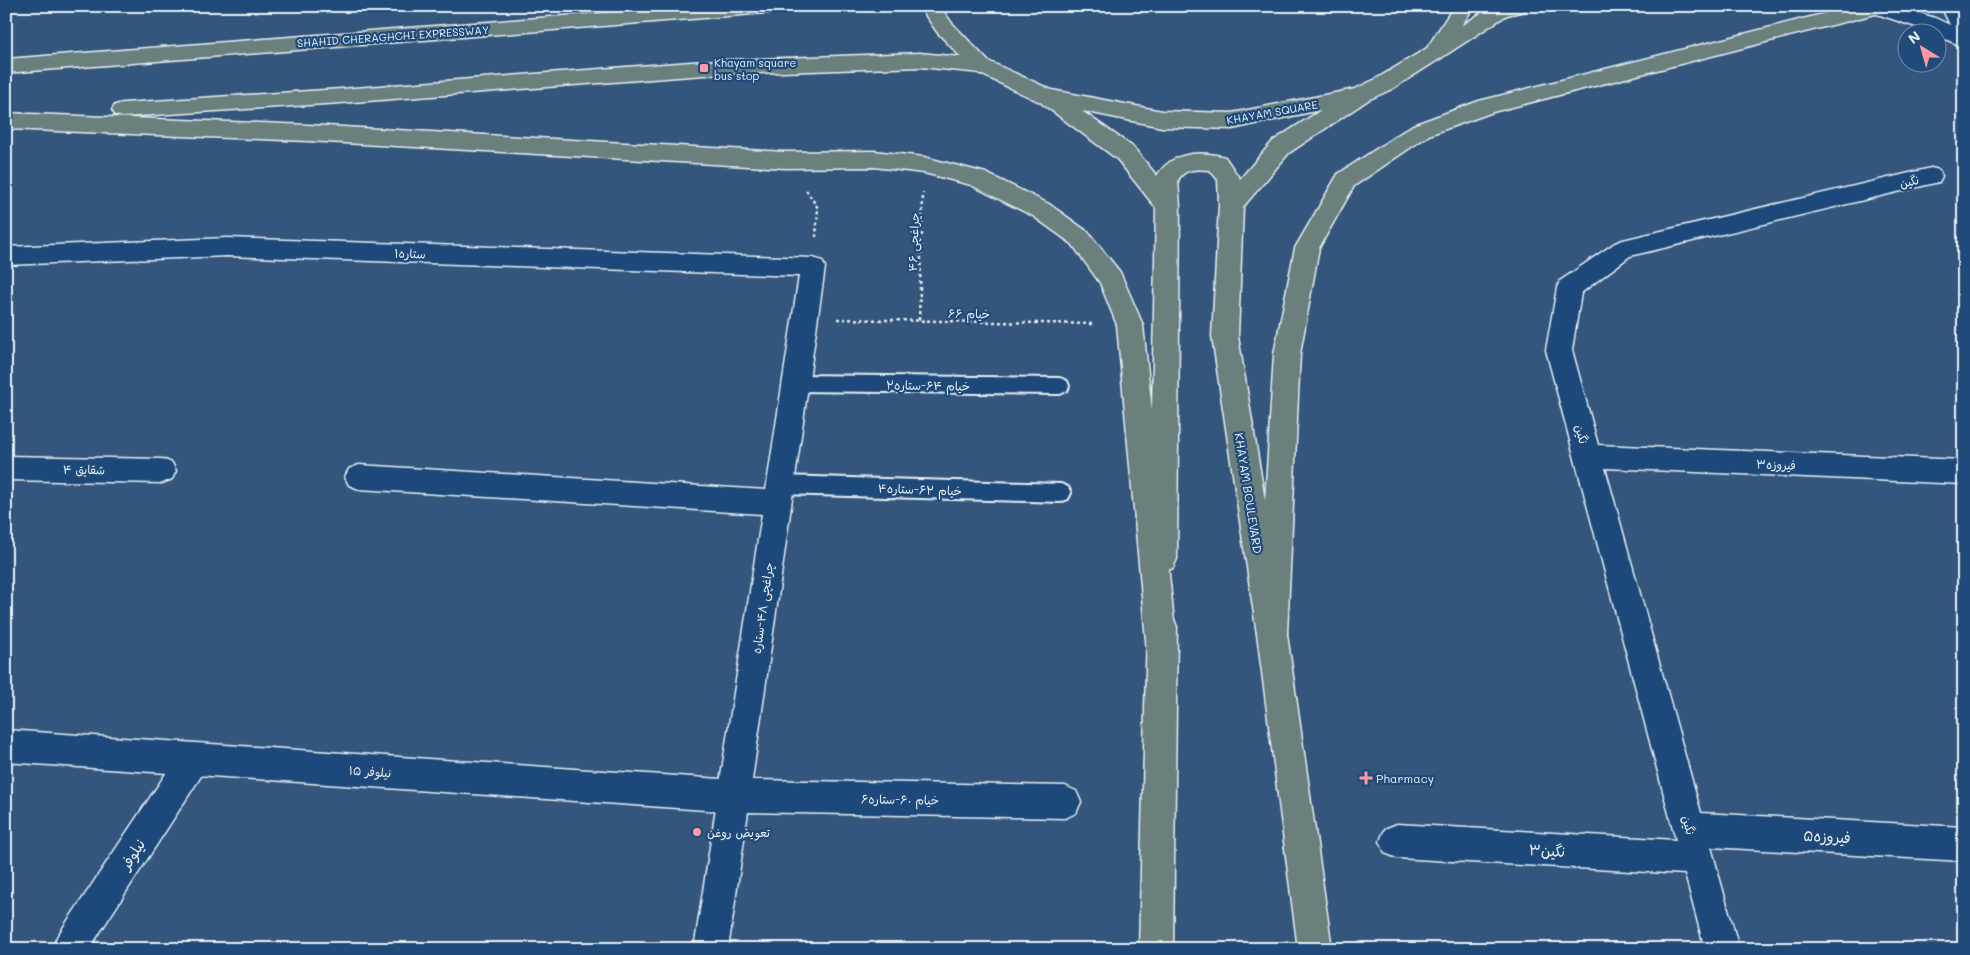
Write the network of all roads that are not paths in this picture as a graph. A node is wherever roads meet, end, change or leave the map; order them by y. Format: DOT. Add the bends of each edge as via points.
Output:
graph roads {
  1 [pos="780,6"];
  2 [pos="930,6"];
  3 [pos="1464,6"];
  4 [pos="1518,6"];
  5 [pos="1954,6"];
  6 [pos="1879,7"];
  7 [pos="1964,32"];
  8 [pos="1964,40"];
  9 [pos="1434,53"];
  10 [pos="6,66"];
  11 [pos="981,66"];
  12 [pos="1360,95"];
  13 [pos="1048,97"];
  14 [pos="6,119"];
  15 [pos="1931,176"];
  16 [pos="1230,205"];
  17 [pos="1168,206"];
  18 [pos="6,256"];
  19 [pos="813,267"];
  20 [pos="795,383"];
  21 [pos="1060,386"];
  22 [pos="1589,456"];
  23 [pos="6,468"];
  24 [pos="162,471"];
  25 [pos="1964,472"];
  26 [pos="359,477"];
  27 [pos="1061,493"];
  28 [pos="778,494"];
  29 [pos="1272,634"];
  30 [pos="1162,652"];
  31 [pos="6,746"];
  32 [pos="194,758"];
  33 [pos="734,796"];
  34 [pos="1065,802"];
  35 [pos="1396,841"];
  36 [pos="1694,844"];
  37 [pos="1964,844"];
  38 [pos="69,949"];
  39 [pos="711,949"];
  40 [pos="1156,949"];
  41 [pos="1315,949"];
  42 [pos="1722,949"];
  1 -- 10 [label="main road, SHAHID CHERAGHCHI EXPRESSWAY"];
  2 -- 11 [label="main road, KHAYAM SQUARE" via="944,27"];
  3 -- 9 [label="main road, KHAYAM SQUARE"];
  4 -- 9 [label="main road" via="1500,10"];
  5 -- 7 [label="street"];
  6 -- 8 [label="street" via="1928,23"];
  6 -- 29 [label="main road" via="1486,106 1421,130 1346,180 1307,248 1286,354"];
  9 -- 12 [label="main road, KHAYAM SQUARE"];
  11 -- 13 [label="main road, KHAYAM SQUARE"];
  11 -- 14 [label="main road" via="920,60 704,68"];
  12 -- 13 [label="main road, KHAYAM SQUARE" via="1232,121 1162,120"];
  12 -- 16 [label="main road" via="1281,147"];
  13 -- 17 [label="main road" via="1125,154"];
  14 -- 30 [label="main road" via="786,160 874,159 924,164 978,179 1041,210 1080,238 1111,279 1130,325"];
  15 -- 22 [label="street, نگین" via="1623,249 1569,288 1559,350"];
  16 -- 17 [label="main road, KHAYAM BOULEVARD" via="1229,180 1217,163 1201,160 1186,162 1174,169 1167,179"];
  16 -- 29 [label="main road, KHAYAM BOULEVARD" via="1225,336"];
  17 -- 30 [label="main road"];
  18 -- 19 [label="street, ستاره۱" via="227,247"];
  19 -- 20 [label="street, چراغچی ۴۸-ستاره"];
  20 -- 21 [label="lane, خیام ۶۴-ستاره۲"];
  20 -- 28 [label="street, چراغچی ۴۸-ستاره"];
  22 -- 25 [label="street, فیروزه۳"];
  22 -- 36 [label="street, نگین"];
  23 -- 24 [label="street, شقایق ۴"];
  26 -- 28 [label="street"];
  27 -- 28 [label="lane, خیام ۶۲-ستاره۴"];
  28 -- 33 [label="street, چراغچی ۴۸-ستاره"];
  29 -- 41 [label="main road, KHAYAM BOULEVARD"];
  30 -- 40 [label="main road"];
  31 -- 32 [label="street, نیلوفر ۱۵"];
  32 -- 33 [label="street, نیلوفر ۱۵"];
  32 -- 38 [label="street, نیلوفر"];
  33 -- 34 [label="street, خیام ۶۰-ستاره۶"];
  33 -- 39 [label="street, چراغچی ۴۸-ستاره"];
  35 -- 36 [label="street, نگین۳"];
  36 -- 37 [label="street, فیروزه۵"];
  36 -- 42 [label="street, نگین"];
}
